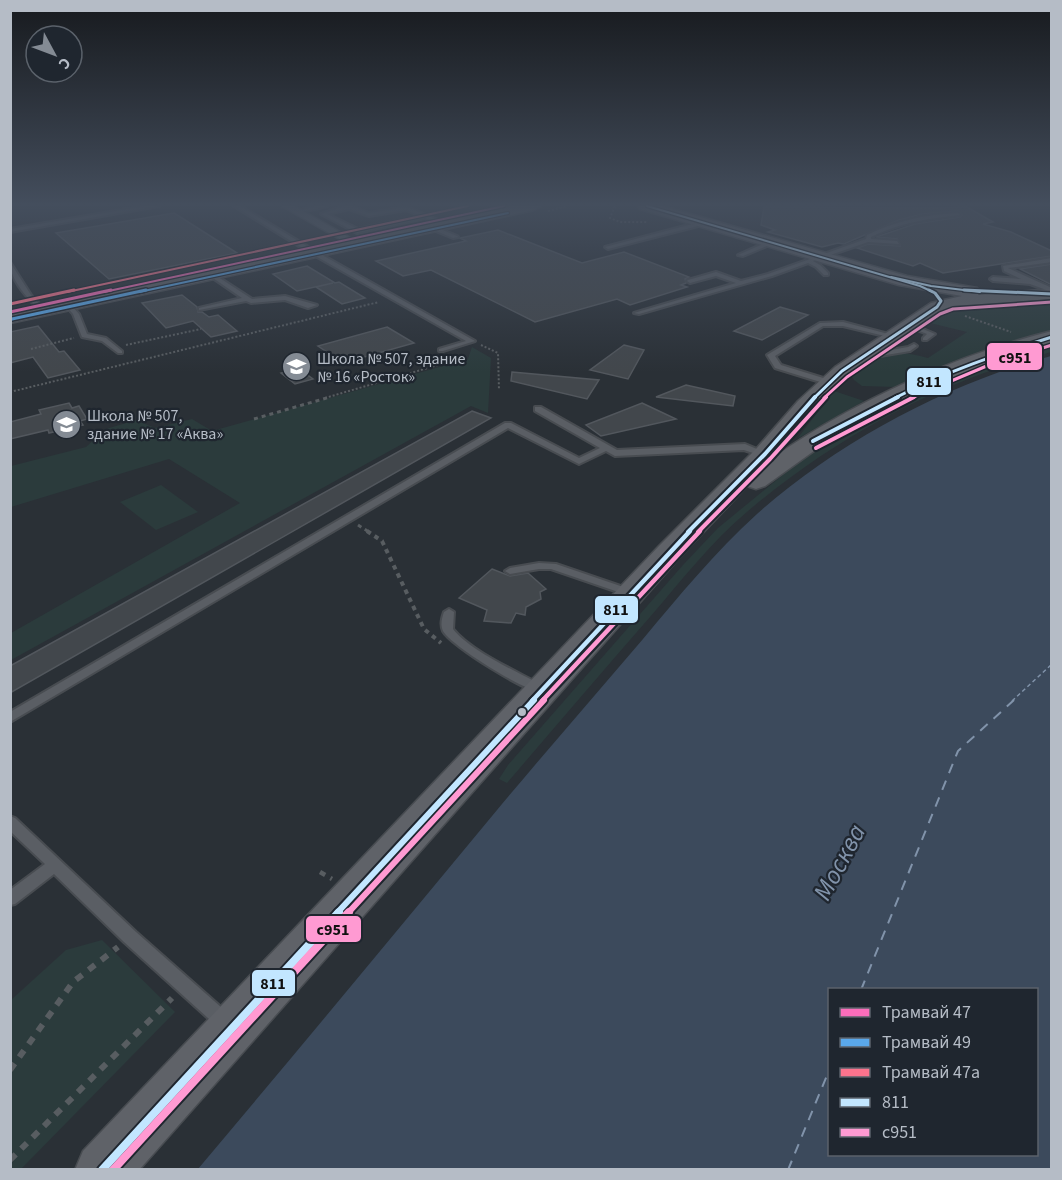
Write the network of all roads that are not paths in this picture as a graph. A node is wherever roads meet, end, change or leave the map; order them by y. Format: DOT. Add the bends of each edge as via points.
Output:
graph roads {
  1 [pos="277,261"];
  2 [pos="330,261"];
  3 [pos="808,261"];
  4 [pos="815,261"];
  5 [pos="823,261"];
  6 [pos="1045,261"];
  7 [pos="10,264"];
  8 [pos="826,274"];
  9 [pos="212,275"];
  10 [pos="702,278"];
  11 [pos="993,279"];
  12 [pos="690,281"];
  13 [pos="905,281"];
  14 [pos="739,282"];
  15 [pos="725,286"];
  16 [pos="1029,288"];
  17 [pos="1052,292"];
  18 [pos="245,299"];
  19 [pos="314,305"];
  20 [pos="69,306"];
  21 [pos="937,307"];
  22 [pos="201,309"];
  23 [pos="43,311"];
  24 [pos="637,313"];
  25 [pos="10,318"];
  26 [pos="901,331"];
  27 [pos="1052,338"];
  28 [pos="938,342"];
  29 [pos="118,350"];
  30 [pos="441,350"];
  31 [pos="926,350"];
  32 [pos="861,357"];
  33 [pos="836,377"];
  34 [pos="922,384"];
  35 [pos="538,409"];
  36 [pos="604,449"];
  37 [pos="765,454"];
  38 [pos="700,522"];
  39 [pos="510,571"];
  40 [pos="631,593"];
  41 [pos="449,612"];
  42 [pos="542,690"];
  43 [pos="10,717"];
  44 [pos="10,822"];
  45 [pos="55,865"];
  46 [pos="10,899"];
  47 [pos="232,1028"];
  48 [pos="102,1170"];
  1 -- 9 [label="main road"];
  2 -- 30 [label="lane" via="472,341"];
  3 -- 14 [label="lane"];
  4 -- 8 [label="lane"];
  5 -- 13 [label="main road"];
  6 -- 16 [label="lane" via="1005,267"];
  7 -- 23 [label="lane"];
  9 -- 18 [label="lane"];
  9 -- 20 [label="main road"];
  10 -- 12 [label="lane"];
  10 -- 14 [label="lane" via="716,274"];
  10 -- 15 [label="lane"];
  11 -- 16 [label="lane"];
  13 -- 16 [label="main road" via="976,293"];
  13 -- 21 [label="main road" via="938,294 941,301"];
  14 -- 15 [label="lane"];
  15 -- 24 [label="lane"];
  16 -- 17 [label="main road"];
  16 -- 21 [label="main road"];
  18 -- 19 [label="lane" via="284,296"];
  18 -- 22 [label="lane"];
  20 -- 23 [label="main road"];
  20 -- 29 [label="lane" via="84,336 104,339"];
  21 -- 26 [label="main road"];
  23 -- 25 [label="main road"];
  26 -- 28 [label="lane"];
  26 -- 32 [label="main road"];
  26 -- 33 [label="lane" via="822,324 771,355 778,366"];
  27 -- 34 [label="main road" via="986,358"];
  31 -- 32 [label="lane" via="912,348"];
  32 -- 33 [label="main road"];
  33 -- 34 [label="main road" via="863,392 884,393"];
  33 -- 37 [label="main road"];
  34 -- 38 [label="main road" via="817,438"];
  35 -- 36 [label="lane"];
  36 -- 37 [label="lane" via="615,453 745,447"];
  36 -- 43 [label="lane" via="579,461 508,424"];
  37 -- 38 [label="main road"];
  38 -- 40 [label="main road"];
  39 -- 40 [label="lane" via="552,566"];
  40 -- 42 [label="main road"];
  41 -- 42 [label="lane" via="446,623 460,642"];
  42 -- 47 [label="main road"];
  44 -- 45 [label="lane"];
  45 -- 46 [label="lane"];
  45 -- 47 [label="lane"];
  47 -- 48 [label="main road"];
}
